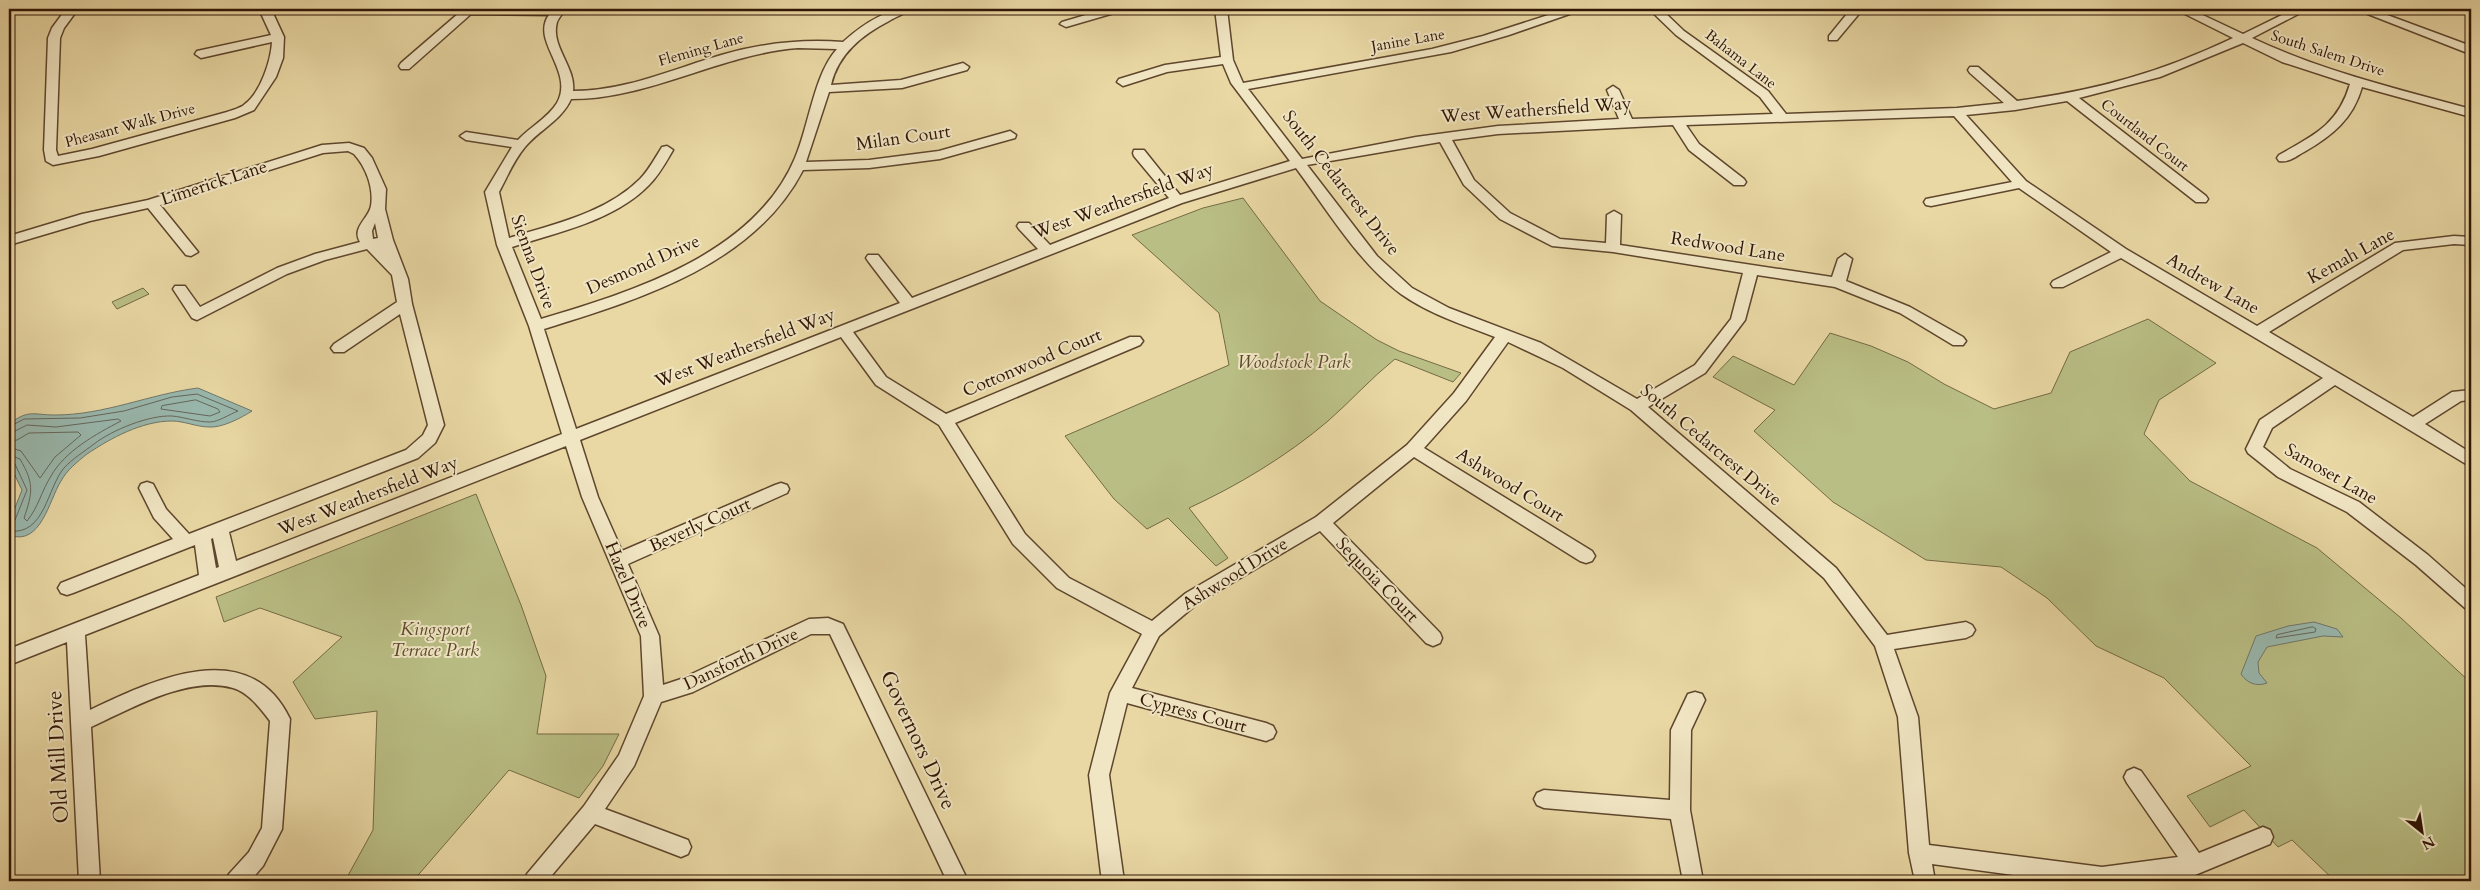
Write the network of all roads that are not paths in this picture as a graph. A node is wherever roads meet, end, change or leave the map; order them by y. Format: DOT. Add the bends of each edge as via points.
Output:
graph roads {
  1 [pos="71,9"];
  2 [pos="79,9"];
  3 [pos="265,9"];
  4 [pos="454,9"];
  5 [pos="903,9"];
  6 [pos="1117,9"];
  7 [pos="1221,9"];
  8 [pos="1578,9"];
  9 [pos="1655,9"];
  10 [pos="1857,9"];
  11 [pos="1988,9"];
  12 [pos="2010,9"];
  13 [pos="2180,9"];
  14 [pos="2302,9"];
  15 [pos="2361,9"];
  16 [pos="468,11"];
  17 [pos="558,11"];
  18 [pos="1066,24"];
  19 [pos="278,37"];
  20 [pos="1833,38"];
  21 [pos="2242,39"];
  22 [pos="845,46"];
  23 [pos="2469,49"];
  24 [pos="201,54"];
  25 [pos="1227,60"];
  26 [pos="405,66"];
  27 [pos="963,67"];
  28 [pos="1974,70"];
  29 [pos="1123,82"];
  30 [pos="2358,82"];
  31 [pos="1240,87"];
  32 [pos="824,89"];
  33 [pos="1614,90"];
  34 [pos="567,95"];
  35 [pos="2070,97"];
  36 [pos="2015,106"];
  37 [pos="1957,112"];
  38 [pos="2471,113"];
  39 [pos="1782,117"];
  40 [pos="1677,121"];
  41 [pos="1627,123"];
  42 [pos="1010,135"];
  43 [pos="466,136"];
  44 [pos="1444,136"];
  45 [pos="521,144"];
  46 [pos="667,150"];
  47 [pos="1139,153"];
  48 [pos="2284,158"];
  49 [pos="1299,163"];
  50 [pos="799,166"];
  51 [pos="1739,182"];
  52 [pos="2022,184"];
  53 [pos="2201,199"];
  54 [pos="1177,200"];
  55 [pos="1931,202"];
  56 [pos="150,203"];
  57 [pos="378,209"];
  58 [pos="1614,215"];
  59 [pos="1024,226"];
  60 [pos="386,240"];
  61 [pos="9,241"];
  62 [pos="2471,241"];
  63 [pos="370,244"];
  64 [pos="504,245"];
  65 [pos="1613,248"];
  66 [pos="1047,250"];
  67 [pos="191,252"];
  68 [pos="2121,252"];
  69 [pos="873,258"];
  70 [pos="1845,259"];
  71 [pos="1751,270"];
  72 [pos="401,279"];
  73 [pos="1838,283"];
  74 [pos="2058,284"];
  75 [pos="180,289"];
  76 [pos="405,304"];
  77 [pos="909,304"];
  78 [pos="536,326"];
  79 [pos="844,331"];
  80 [pos="2258,332"];
  81 [pos="1504,336"];
  82 [pos="1135,340"];
  83 [pos="1958,341"];
  84 [pos="340,348"];
  85 [pos="2333,379"];
  86 [pos="2471,395"];
  87 [pos="1637,406"];
  88 [pos="945,421"];
  89 [pos="2413,424"];
  90 [pos="570,438"];
  91 [pos="1413,449"];
  92 [pos="2471,461"];
  93 [pos="147,488"];
  94 [pos="781,489"];
  95 [pos="1322,522"];
  96 [pos="220,529"];
  97 [pos="194,539"];
  98 [pos="1586,556"];
  99 [pos="619,560"];
  100 [pos="229,571"];
  101 [pos="210,579"];
  102 [pos="67,588"];
  103 [pos="2471,603"];
  104 [pos="828,625"];
  105 [pos="1966,630"];
  106 [pos="76,631"];
  107 [pos="1153,631"];
  108 [pos="1433,638"];
  109 [pos="1883,642"];
  110 [pos="9,656"];
  111 [pos="1120,693"];
  112 [pos="654,696"];
  113 [pos="1695,700"];
  114 [pos="80,723"];
  115 [pos="1266,732"];
  116 [pos="2134,777"];
  117 [pos="1544,799"];
  118 [pos="1680,810"];
  119 [pos="591,813"];
  120 [pos="2263,837"];
  121 [pos="681,847"];
  122 [pos="1919,853"];
  123 [pos="2195,865"];
  124 [pos="89,881"];
  125 [pos="236,881"];
  126 [pos="534,881"];
  127 [pos="958,881"];
  128 [pos="1115,881"];
  129 [pos="1693,881"];
  130 [pos="1925,881"];
  1 -- 2 [label="street"];
  1 -- 19 [label="street, Pheasant Walk Drive" via="54,38 50,150 53,161 94,153 250,107 270,76 277,58"];
  3 -- 19 [label="street"];
  4 -- 16 [label="street"];
  5 -- 22 [label="street, Desmond Drive" via="880,20"];
  6 -- 18 [label="street"];
  7 -- 25 [label="street, South Cedarcrest Drive"];
  8 -- 31 [label="street, Janine Lane" via="1501,36 1432,53"];
  9 -- 39 [label="street, Bahama Lane" via="1680,33 1764,94"];
  10 -- 20 [label="street"];
  11 -- 12 [label="street"];
  13 -- 21 [label="street, South Salem Drive"];
  14 -- 21 [label="street, West Weathersfield Way"];
  15 -- 23 [label="street"];
  16 -- 17 [label="street"];
  16 -- 26 [label="street"];
  17 -- 34 [label="street" via="549,29 551,43 569,78"];
  19 -- 24 [label="street"];
  21 -- 30 [label="street, South Salem Drive" via="2286,59"];
  21 -- 35 [label="street, West Weathersfield Way" via="2151,76"];
  22 -- 32 [label="street, Desmond Drive" via="831,65"];
  22 -- 34 [label="street, Fleming Lane" via="807,43 750,52 607,92"];
  25 -- 29 [label="street" via="1165,69"];
  25 -- 31 [label="street, South Cedarcrest Drive"];
  27 -- 32 [label="street" via="902,84"];
  28 -- 36 [label="street"];
  30 -- 38 [label="street, South Salem Drive"];
  30 -- 48 [label="street" via="2353,100 2342,119"];
  31 -- 49 [label="street, South Cedarcrest Drive"];
  32 -- 50 [label="street, Desmond Drive"];
  33 -- 41 [label="street"];
  34 -- 45 [label="street, Sienna Drive" via="550,121"];
  35 -- 36 [label="street, West Weathersfield Way"];
  35 -- 53 [label="street, Courtland Court"];
  36 -- 37 [label="street, West Weathersfield Way"];
  37 -- 39 [label="street, West Weathersfield Way"];
  37 -- 52 [label="street, Andrew Lane"];
  39 -- 40 [label="street, West Weathersfield Way"];
  40 -- 41 [label="street, West Weathersfield Way"];
  40 -- 51 [label="street" via="1694,147"];
  41 -- 44 [label="street, West Weathersfield Way" via="1518,128"];
  42 -- 50 [label="street, Milan Court" via="940,155 869,164"];
  43 -- 45 [label="street"];
  44 -- 49 [label="street, West Weathersfield Way"];
  44 -- 65 [label="street, Redwood Lane" via="1469,182 1505,216 1557,243"];
  45 -- 64 [label="street, Sienna Drive" via="492,192"];
  46 -- 64 [label="street" via="638,188 615,202 586,217"];
  47 -- 54 [label="street"];
  49 -- 54 [label="street, West Weathersfield Way"];
  49 -- 81 [label="street, South Cedarcrest Drive" via="1372,259 1407,291 1444,311"];
  50 -- 78 [label="street, Desmond Drive" via="782,194 756,224 720,250 675,275 618,300"];
  52 -- 55 [label="street"];
  52 -- 68 [label="street, Andrew Lane"];
  54 -- 66 [label="street, West Weathersfield Way"];
  56 -- 57 [label="street, Limerick Lane" via="322,149 349,147 365,158 379,189"];
  56 -- 61 [label="street, Limerick Lane"];
  56 -- 67 [label="street"];
  57 -- 60 [label="street, Limerick Lane"];
  57 -- 63 [label="street" via="364,234"];
  58 -- 65 [label="street"];
  59 -- 66 [label="street"];
  60 -- 63 [label="street"];
  60 -- 72 [label="street, Limerick Lane"];
  62 -- 80 [label="street, Kemah Lane" via="2400,246"];
  63 -- 72 [label="street"];
  63 -- 75 [label="street" via="320,256 282,271 197,315"];
  64 -- 78 [label="street, Sienna Drive"];
  65 -- 71 [label="street, Redwood Lane"];
  66 -- 77 [label="street, West Weathersfield Way"];
  68 -- 74 [label="street"];
  68 -- 80 [label="street, Andrew Lane"];
  69 -- 77 [label="street"];
  70 -- 73 [label="street"];
  71 -- 73 [label="street, Redwood Lane"];
  71 -- 87 [label="street" via="1738,320 1700,369"];
  72 -- 76 [label="street, Limerick Lane"];
  73 -- 83 [label="street, Redwood Lane" via="1904,310"];
  76 -- 84 [label="street"];
  76 -- 96 [label="street, Limerick Lane" via="436,425 429,439 412,454"];
  77 -- 79 [label="street, West Weathersfield Way"];
  78 -- 90 [label="street, Sienna Drive"];
  79 -- 88 [label="street" via="881,381"];
  79 -- 90 [label="street, West Weathersfield Way"];
  80 -- 85 [label="street, Andrew Lane"];
  81 -- 87 [label="street, South Cedarcrest Drive" via="1536,347"];
  81 -- 91 [label="street, Ashwood Drive" via="1460,397"];
  82 -- 88 [label="street, Cottonwood Court"];
  85 -- 89 [label="street, Andrew Lane"];
  85 -- 103 [label="street, Samoset Lane" via="2266,424 2254,449 2284,473 2353,507"];
  86 -- 89 [label="street" via="2458,396"];
  87 -- 109 [label="street, South Cedarcrest Drive" via="1830,573"];
  88 -- 107 [label="street" via="1019,539 1063,583"];
  89 -- 92 [label="street, Andrew Lane"];
  90 -- 99 [label="street, Hazel Drive" via="590,497"];
  90 -- 100 [label="street, West Weathersfield Way"];
  91 -- 95 [label="street, Ashwood Drive"];
  91 -- 98 [label="street, Ashwood Court"];
  93 -- 97 [label="street" via="160,513"];
  94 -- 99 [label="street, Beverly Court"];
  95 -- 107 [label="street, Ashwood Drive" via="1192,598"];
  95 -- 108 [label="street, Sequoia Court"];
  96 -- 97 [label="street, Limerick Lane"];
  96 -- 100 [label="street"];
  97 -- 101 [label="street"];
  97 -- 102 [label="street, Limerick Lane"];
  99 -- 112 [label="street, Hazel Drive" via="650,636"];
  100 -- 101 [label="street, West Weathersfield Way"];
  101 -- 106 [label="street, West Weathersfield Way"];
  104 -- 112 [label="street, Dansforth Drive" via="808,627 686,686"];
  104 -- 127 [label="street, Governors Drive" via="841,634"];
  105 -- 109 [label="street"];
  106 -- 110 [label="street, West Weathersfield Way"];
  106 -- 114 [label="street, Old Mill Drive"];
  107 -- 111 [label="street, Ashwood Drive"];
  109 -- 122 [label="street, South Cedarcrest Drive" via="1908,717"];
  111 -- 115 [label="street, Cypress Court"];
  111 -- 128 [label="street, Ashwood Drive" via="1099,775"];
  112 -- 119 [label="street, Hazel Drive" via="627,760"];
  113 -- 118 [label="street" via="1682,730"];
  114 -- 124 [label="street, Old Mill Drive"];
  114 -- 125 [label="street" via="164,687 199,678 234,680 265,699 280,719 272,829 256,859"];
  116 -- 123 [label="street"];
  117 -- 118 [label="street"];
  118 -- 129 [label="street"];
  119 -- 121 [label="street"];
  119 -- 126 [label="street, Hazel Drive"];
  120 -- 123 [label="street"];
  122 -- 123 [label="street" via="2102,877"];
  122 -- 130 [label="street, South Cedarcrest Drive"];
}
